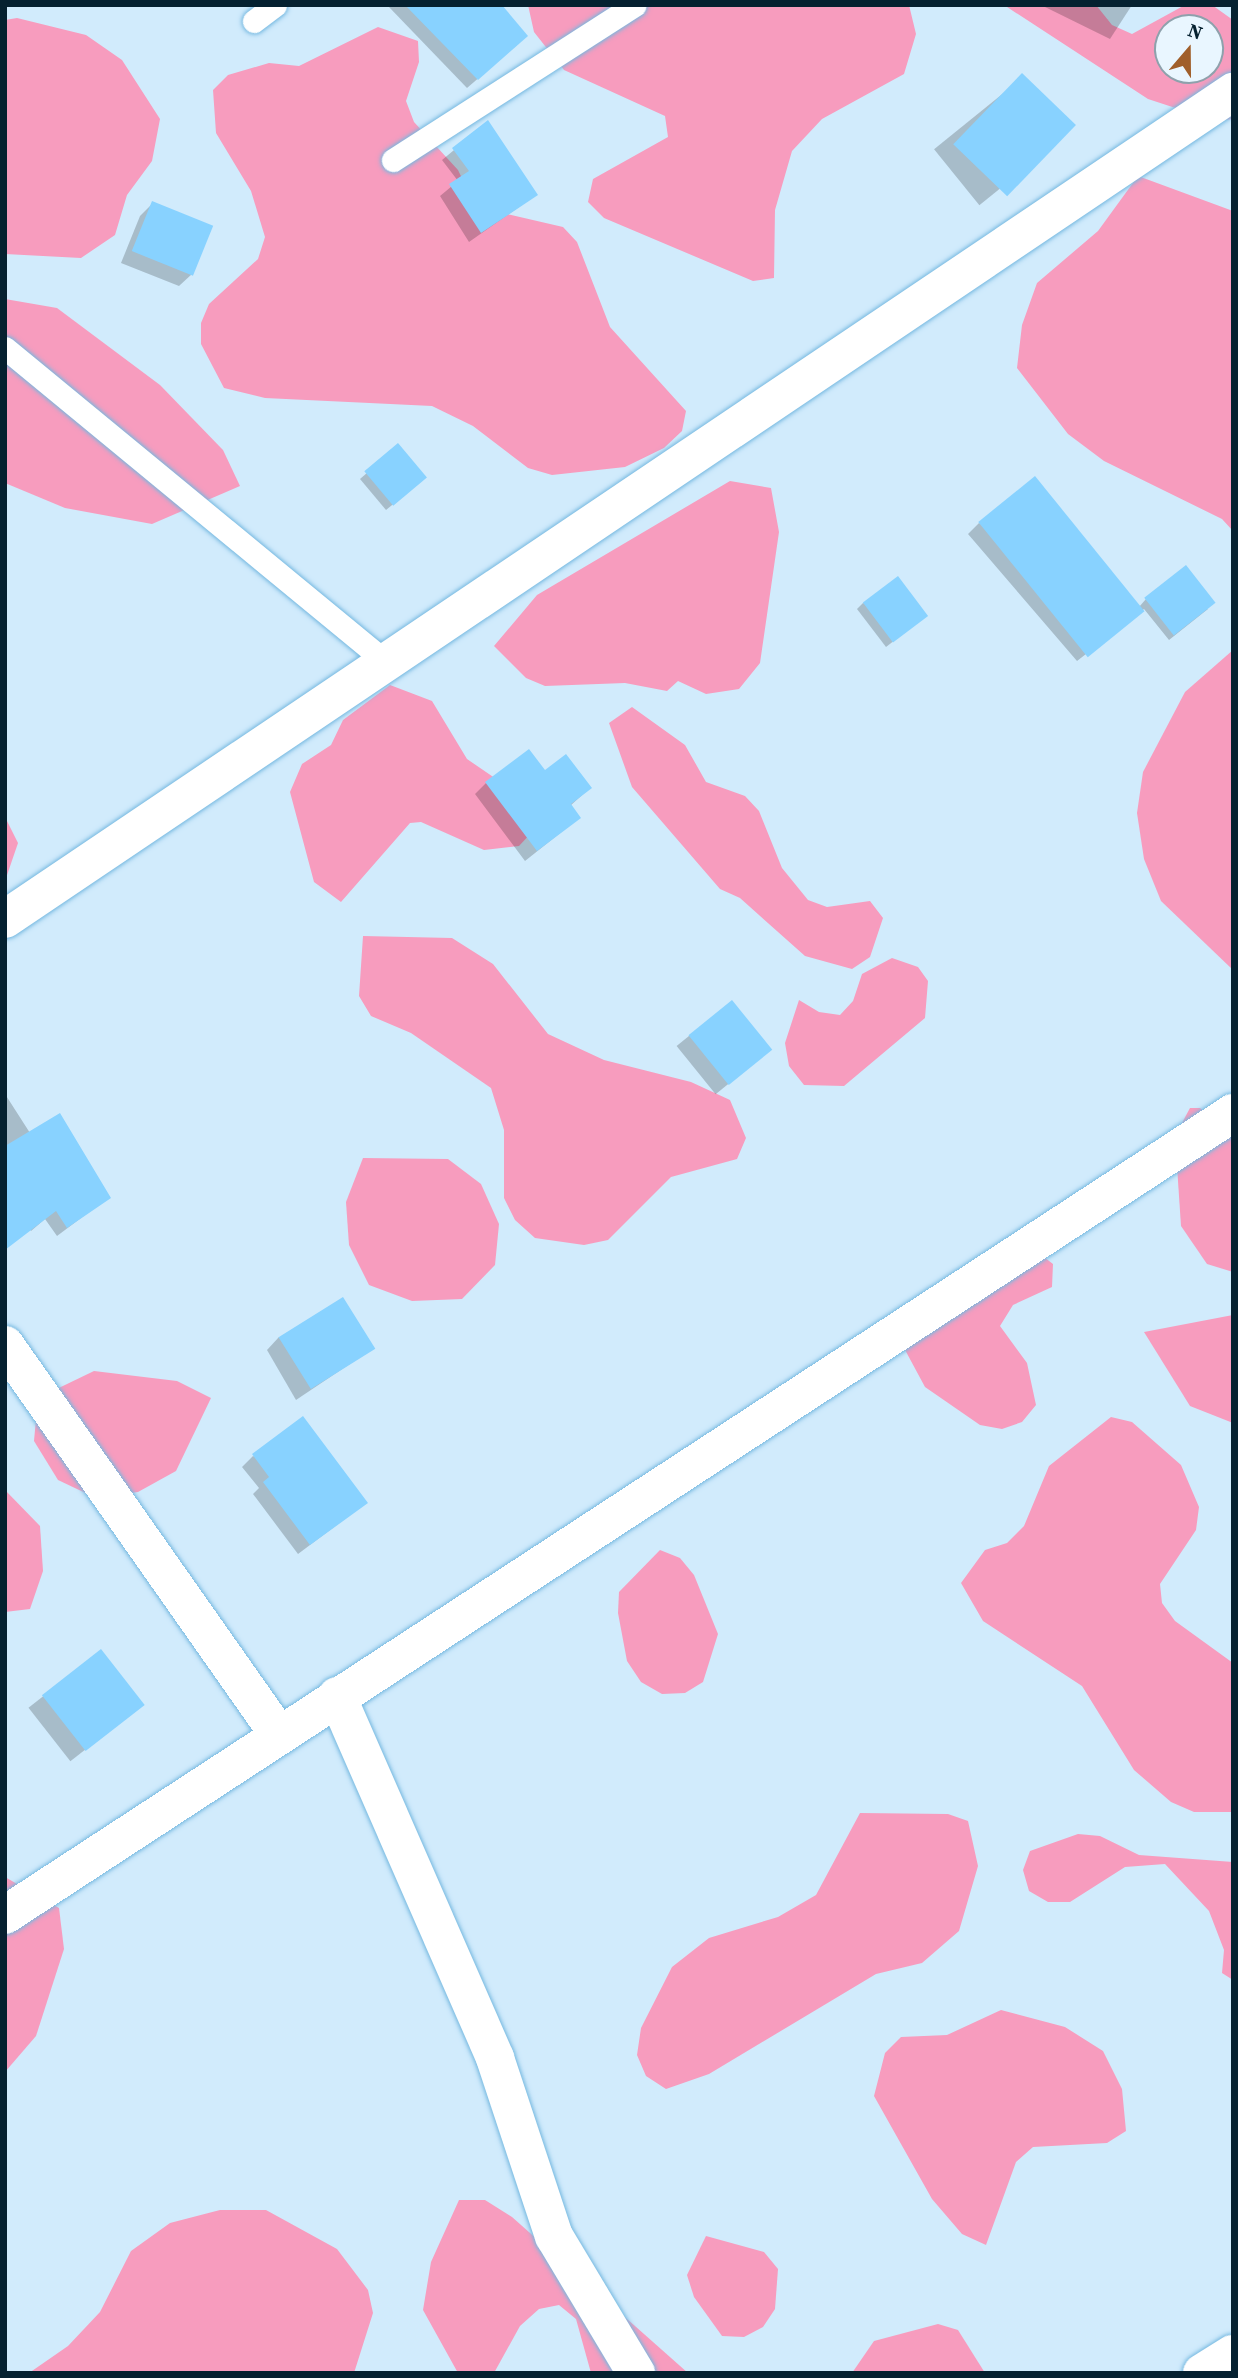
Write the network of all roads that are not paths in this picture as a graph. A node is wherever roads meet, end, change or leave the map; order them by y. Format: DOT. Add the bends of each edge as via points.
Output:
graph roads {
  1 [pos="275,5"];
  2 [pos="634,5"];
  3 [pos="254,20"];
  4 [pos="1233,92"];
  5 [pos="393,160"];
  6 [pos="5,348"];
  7 [pos="387,662"];
  8 [pos="5,919"];
  9 [pos="1233,1113"];
  10 [pos="5,1345"];
  11 [pos="337,1696"];
  12 [pos="278,1734"];
  13 [pos="5,1915"];
  14 [pos="1233,2354"];
  15 [pos="636,2373"];
  16 [pos="1202,2373"];
  1 -- 3 [label="lane"];
  2 -- 5 [label="lane"];
  4 -- 7 [label="street"];
  6 -- 7 [label="lane"];
  7 -- 8 [label="street"];
  9 -- 11 [label="street"];
  10 -- 12 [label="street"];
  11 -- 12 [label="street"];
  11 -- 15 [label="street" via="495,2058 554,2236"];
  12 -- 13 [label="street"];
  14 -- 16 [label="street"];
}
